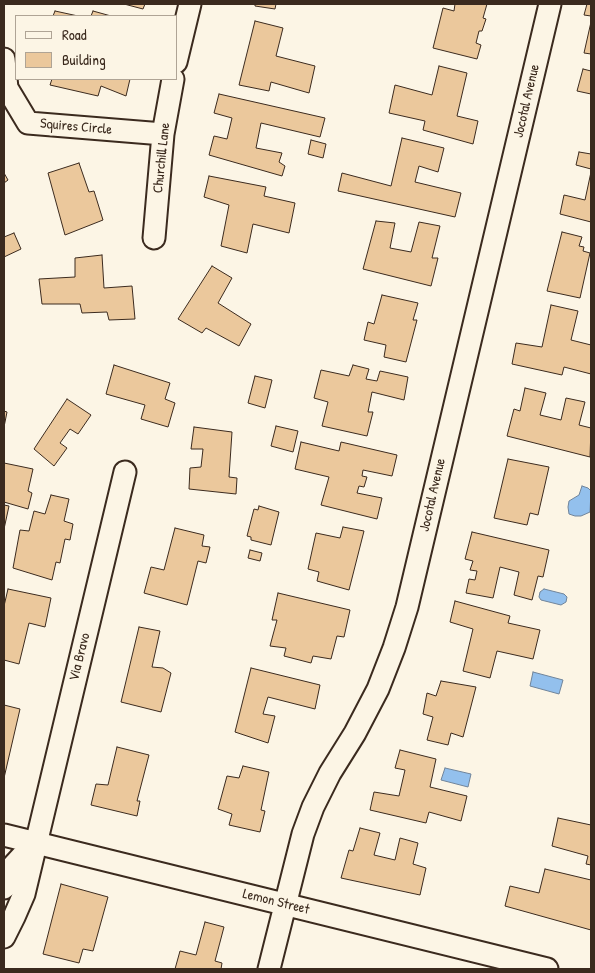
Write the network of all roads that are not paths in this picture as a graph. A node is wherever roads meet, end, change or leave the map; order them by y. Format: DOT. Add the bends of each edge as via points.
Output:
graph roads {
  1 [pos="190,4"];
  2 [pos="550,4"];
  3 [pos="178,54"];
  4 [pos="4,59"];
  5 [pos="173,80"];
  6 [pos="164,134"];
  7 [pos="154,238"];
  8 [pos="125,472"];
  9 [pos="4,835"];
  10 [pos="35,842"];
  11 [pos="4,888"];
  12 [pos="285,904"];
  13 [pos="4,937"];
  14 [pos="269,969"];
  15 [pos="547,969"];
  1 -- 3 [label="street"];
  2 -- 12 [label="street, Jocotal Avenue" via="407,607 378,690 313,807"];
  4 -- 6 [label="street, Squires Circle" via="7,88 28,123"];
  5 -- 6 [label="street, Churchill Lane"];
  6 -- 7 [label="street, Churchill Lane"];
  8 -- 10 [label="street, Via Bravo"];
  9 -- 10 [label="street, Lemon Street"];
  10 -- 11 [label="street, Via Bravo" via="11,868"];
  10 -- 12 [label="street, Lemon Street"];
  10 -- 13 [label="street, Via Bravo" via="24,894"];
  12 -- 14 [label="street, Jocotal Avenue"];
  12 -- 15 [label="street, Lemon Street"];
}
